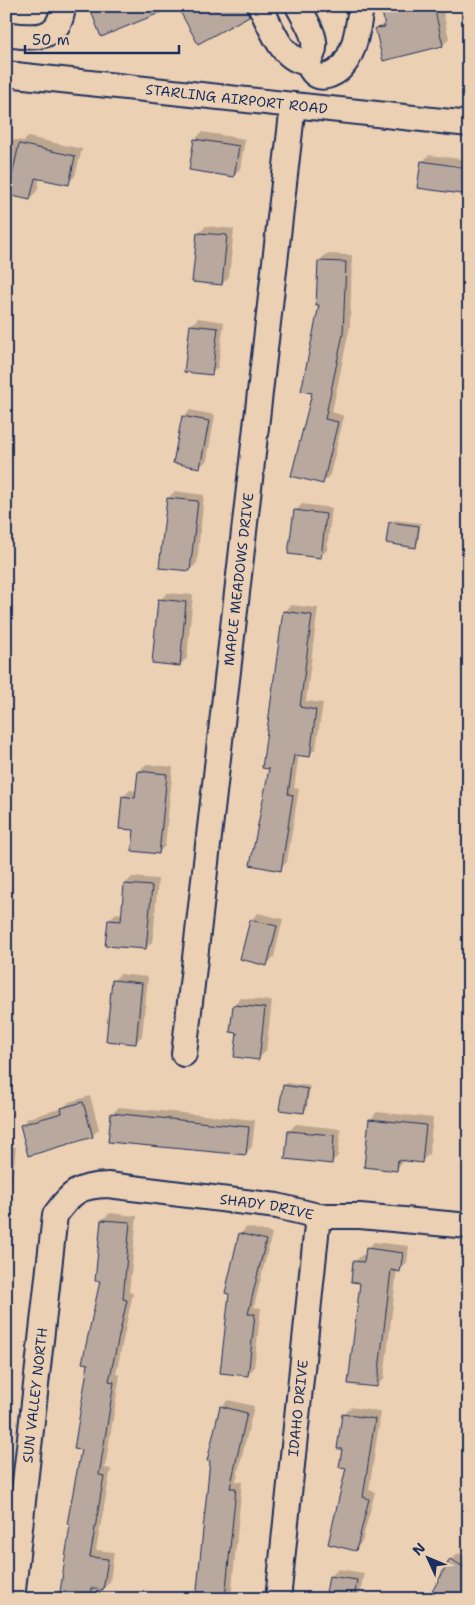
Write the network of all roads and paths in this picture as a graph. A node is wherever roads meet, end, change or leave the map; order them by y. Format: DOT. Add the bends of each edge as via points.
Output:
graph roads {
  1 [pos="63,6"];
  2 [pos="260,6"];
  3 [pos="298,6"];
  4 [pos="361,6"];
  5 [pos="6,34"];
  6 [pos="314,69"];
  7 [pos="6,74"];
  8 [pos="293,105"];
  9 [pos="318,108"];
  10 [pos="469,124"];
  11 [pos="184,1054"];
  12 [pos="69,1197"];
  13 [pos="318,1216"];
  14 [pos="469,1226"];
  15 [pos="12,1599"];
  16 [pos="278,1599"];
  1 -- 5 [label="street" via="57,27 48,34"];
  2 -- 6 [label="street" via="287,54"];
  3 -- 6 [label="street" via="315,40"];
  4 -- 6 [label="street" via="355,38 345,64 332,74"];
  6 -- 9 [label="street"];
  7 -- 8 [label="street, STARLING AIRPORT ROAD"];
  8 -- 9 [label="street, STARLING AIRPORT ROAD"];
  8 -- 11 [label="street, MAPLE MEADOWS DRIVE"];
  9 -- 10 [label="street, STARLING AIRPORT ROAD"];
  12 -- 13 [label="street, SHADY DRIVE" via="87,1186 108,1186 277,1206"];
  12 -- 15 [label="street, SUN VALLEY NORTH" via="55,1215"];
  13 -- 14 [label="street, SHADY DRIVE" via="360,1216"];
  13 -- 16 [label="street, IDAHO DRIVE"];
}
